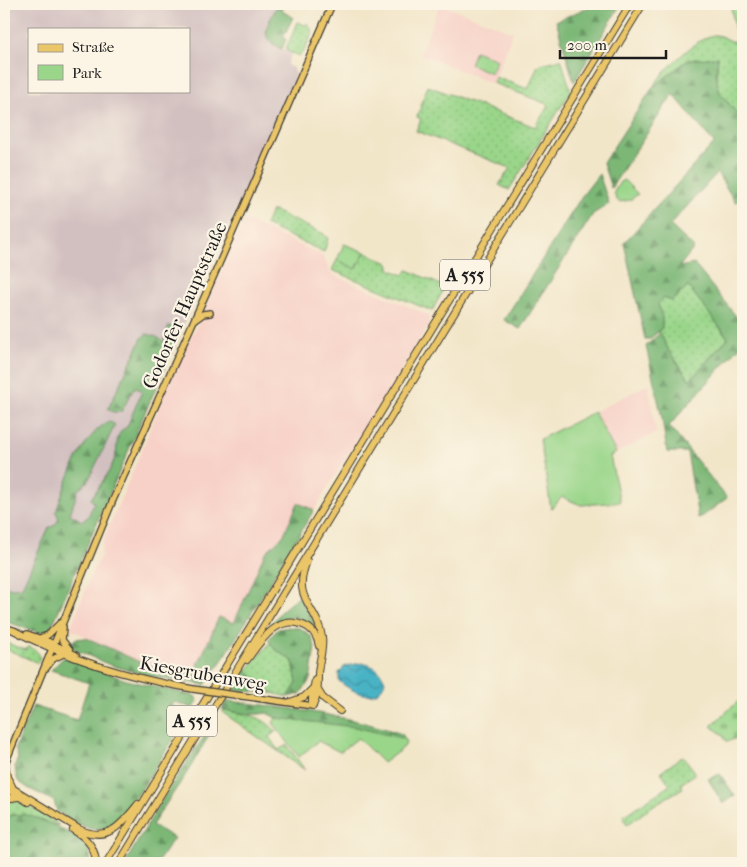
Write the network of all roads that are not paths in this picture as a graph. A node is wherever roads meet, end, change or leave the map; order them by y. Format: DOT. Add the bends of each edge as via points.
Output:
graph roads {
  1 [pos="330,4"];
  2 [pos="630,4"];
  3 [pos="643,4"];
  4 [pos="210,313"];
  5 [pos="194,320"];
  6 [pos="314,544"];
  7 [pos="64,620"];
  8 [pos="4,627"];
  9 [pos="39,641"];
  10 [pos="52,646"];
  11 [pos="73,653"];
  12 [pos="63,654"];
  13 [pos="321,658"];
  14 [pos="47,660"];
  15 [pos="89,662"];
  16 [pos="42,672"];
  17 [pos="229,682"];
  18 [pos="315,689"];
  19 [pos="290,702"];
  20 [pos="313,706"];
  21 [pos="340,712"];
  22 [pos="5,764"];
  23 [pos="158,777"];
  24 [pos="4,783"];
  25 [pos="4,787"];
  26 [pos="18,793"];
  27 [pos="4,799"];
  28 [pos="96,863"];
  29 [pos="106,863"];
  30 [pos="119,863"];
  1 -- 5 [label="main road, Godorfer Hauptstraße"];
  2 -- 23 [label="highway, A 555"];
  3 -- 6 [label="highway, A 555"];
  4 -- 5 [label="main road"];
  5 -- 7 [label="main road, Godorfer Hauptstraße"];
  6 -- 13 [label="highway" via="302,573 301,590 320,630"];
  6 -- 17 [label="highway, A 555"];
  7 -- 9 [label="main road"];
  7 -- 10 [label="main road, Godorfer Hauptstraße"];
  7 -- 11 [label="main road, Godorfer Hauptstraße" via="62,640"];
  8 -- 9 [label="main road, Kiesgrubenweg"];
  9 -- 10 [label="main road, Kiesgrubenweg"];
  9 -- 14 [label="main road"];
  10 -- 11 [label="main road, Kiesgrubenweg"];
  10 -- 12 [label="main road, Kiesgrubenweg"];
  10 -- 14 [label="main road, Godorfer Hauptstraße"];
  11 -- 15 [label="main road, Kiesgrubenweg"];
  12 -- 15 [label="main road, Kiesgrubenweg"];
  12 -- 16 [label="main road" via="53,659"];
  13 -- 17 [label="highway" via="314,632 302,624 287,623 276,627 264,638"];
  13 -- 18 [label="highway"];
  14 -- 16 [label="main road, Godorfer Hauptstraße"];
  15 -- 19 [label="main road, Kiesgrubenweg, bridge" via="140,679"];
  16 -- 22 [label="main road, Godorfer Hauptstraße"];
  17 -- 30 [label="highway, A 555"];
  18 -- 19 [label="highway"];
  18 -- 20 [label="highway"];
  18 -- 21 [label="highway"];
  19 -- 20 [label="main road, Kiesgrubenweg"];
  22 -- 26 [label="highway" via="8,777"];
  23 -- 26 [label="highway" via="124,820 104,834 79,829"];
  23 -- 29 [label="highway, A 555"];
  24 -- 26 [label="highway"];
  25 -- 26 [label="highway"];
  26 -- 27 [label="highway"];
  26 -- 28 [label="highway" via="88,840"];
}
